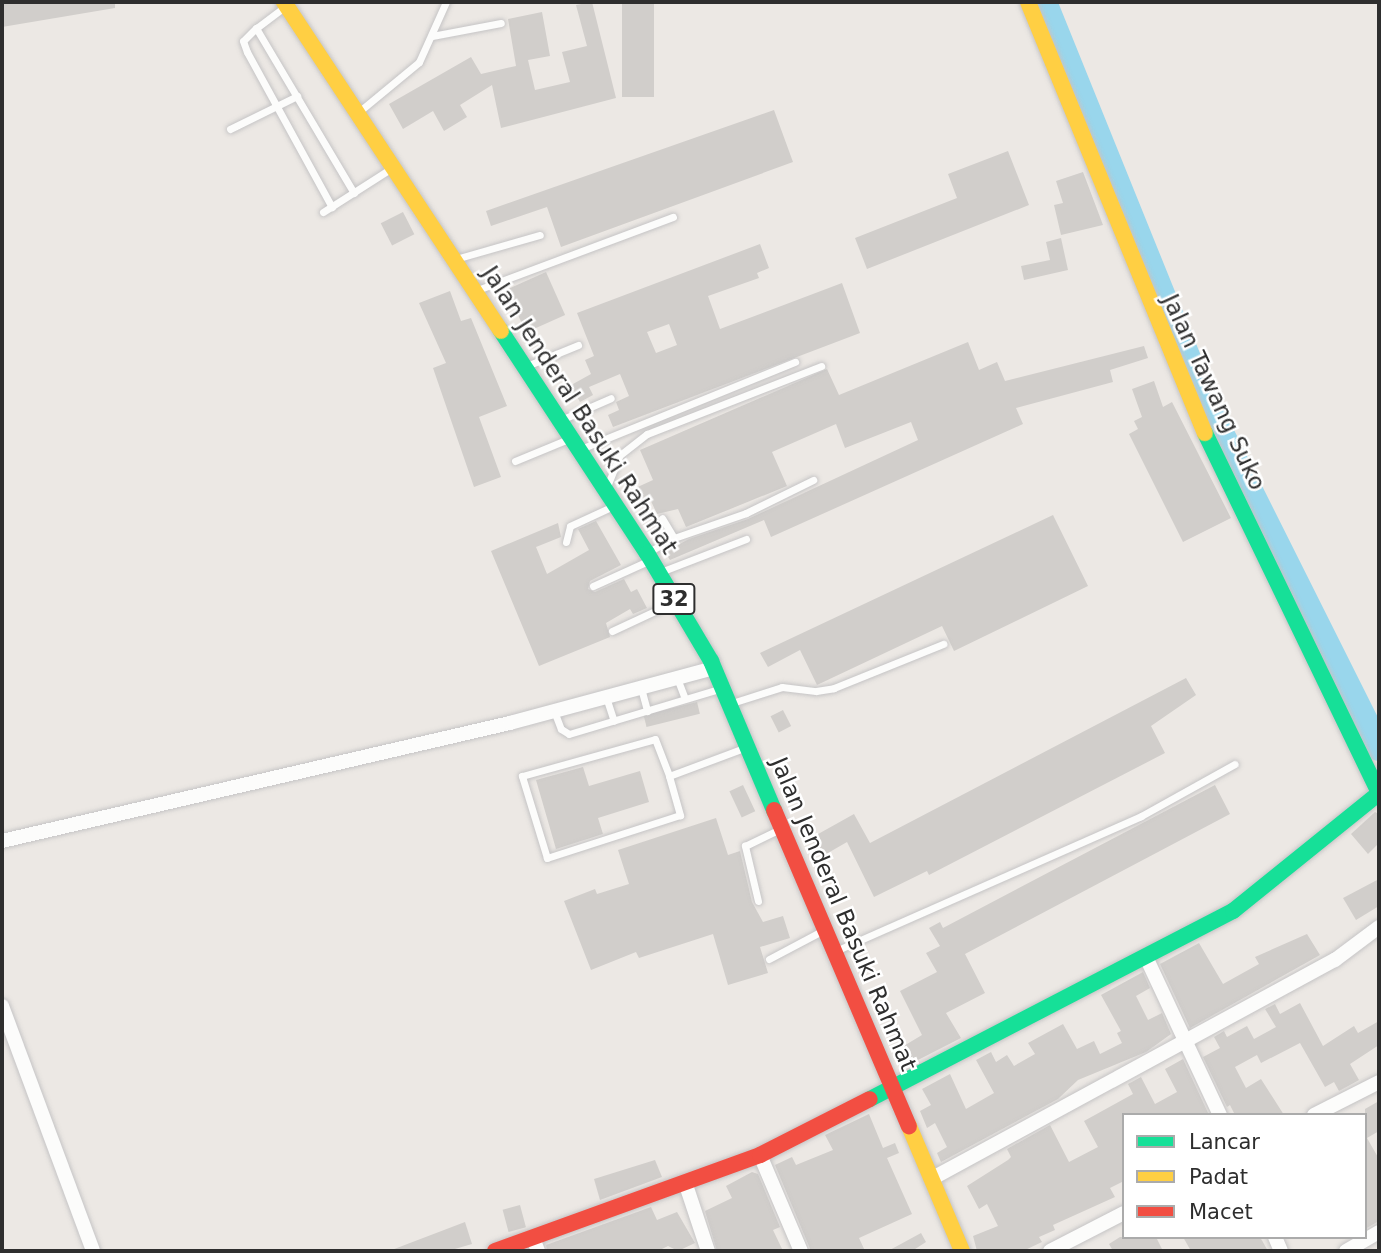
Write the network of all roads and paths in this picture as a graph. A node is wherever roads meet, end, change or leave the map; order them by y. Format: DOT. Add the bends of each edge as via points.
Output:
graph roads {
  1 [pos="446,2"];
  2 [pos="1028,2"];
  3 [pos="285,4"];
  4 [pos="501,23"];
  5 [pos="256,28"];
  6 [pos="432,36"];
  7 [pos="297,96"];
  8 [pos="277,107"];
  9 [pos="358,113"];
  10 [pos="230,129"];
  11 [pos="395,166"];
  12 [pos="354,193"];
  13 [pos="332,207"];
  14 [pos="323,212"];
  15 [pos="673,217"];
  16 [pos="540,235"];
  17 [pos="456,260"];
  18 [pos="475,291"];
  19 [pos="578,345"];
  20 [pos="795,362"];
  21 [pos="821,366"];
  22 [pos="525,367"];
  23 [pos="611,398"];
  24 [pos="560,421"];
  25 [pos="575,444"];
  26 [pos="515,461"];
  27 [pos="813,480"];
  28 [pos="610,498"];
  29 [pos="662,519"];
  30 [pos="674,538"];
  31 [pos="746,539"];
  32 [pos="566,542"];
  33 [pos="652,562"];
  34 [pos="593,586"];
  35 [pos="676,601"];
  36 [pos="612,631"];
  37 [pos="943,644"];
  38 [pos="714,668"];
  39 [pos="677,678"];
  40 [pos="640,688"];
  41 [pos="723,688"];
  42 [pos="607,697"];
  43 [pos="685,699"];
  44 [pos="730,703"];
  45 [pos="554,711"];
  46 [pos="647,711"];
  47 [pos="614,721"];
  48 [pos="748,747"];
  49 [pos="1235,764"];
  50 [pos="669,776"];
  51 [pos="1379,793"];
  52 [pos="781,829"];
  53 [pos="2,841"];
  54 [pos="758,901"];
  55 [pos="1379,927"];
  56 [pos="823,930"];
  57 [pos="832,952"];
  58 [pos="1146,957"];
  59 [pos="769,959"];
  60 [pos="2,1006"];
  61 [pos="1187,1043"];
  62 [pos="1379,1082"];
  63 [pos="892,1087"];
  64 [pos="1219,1113"];
  65 [pos="1318,1113"];
  66 [pos="760,1155"];
  67 [pos="931,1179"];
  68 [pos="687,1185"];
  69 [pos="1122,1214"];
  70 [pos="1367,1239"];
  71 [pos="536,1245"];
  72 [pos="93,1251"];
  73 [pos="495,1251"];
  74 [pos="708,1251"];
  75 [pos="801,1251"];
  76 [pos="962,1251"];
  77 [pos="1049,1251"];
  78 [pos="1346,1251"];
  1 -- 6 [label="lane"];
  2 -- 51 [label="main road, Jalan Tawang Suko" via="1186,394"];
  3 -- 5 [label="lane"];
  3 -- 9 [label="main road, Jalan Jenderal Basuki Rahmat / 32"];
  4 -- 6 [label="lane"];
  5 -- 7 [label="lane"];
  5 -- 8 [label="lane" via="243,41"];
  6 -- 9 [label="lane" via="418,62"];
  7 -- 8 [label="lane"];
  7 -- 12 [label="lane"];
  8 -- 10 [label="lane"];
  8 -- 13 [label="lane"];
  9 -- 11 [label="main road, Jalan Jenderal Basuki Rahmat / 32"];
  11 -- 12 [label="lane"];
  11 -- 17 [label="main road, Jalan Jenderal Basuki Rahmat / 32"];
  12 -- 13 [label="lane"];
  13 -- 14 [label="lane"];
  15 -- 18 [label="lane"];
  16 -- 17 [label="lane"];
  17 -- 18 [label="main road, Jalan Jenderal Basuki Rahmat / 32"];
  18 -- 22 [label="main road, Jalan Jenderal Basuki Rahmat / 32"];
  19 -- 22 [label="lane"];
  20 -- 25 [label="lane"];
  21 -- 28 [label="lane" via="647,434 620,455"];
  22 -- 24 [label="main road, Jalan Jenderal Basuki Rahmat / 32"];
  23 -- 24 [label="lane"];
  24 -- 25 [label="main road, Jalan Jenderal Basuki Rahmat / 32"];
  25 -- 26 [label="lane"];
  25 -- 28 [label="main road, Jalan Jenderal Basuki Rahmat / 32"];
  27 -- 30 [label="lane" via="756,509"];
  28 -- 32 [label="lane" via="570,526"];
  28 -- 33 [label="main road, Jalan Jenderal Basuki Rahmat / 32"];
  29 -- 30 [label="lane"];
  30 -- 33 [label="lane"];
  31 -- 33 [label="lane"];
  33 -- 34 [label="lane"];
  33 -- 35 [label="main road, Jalan Jenderal Basuki Rahmat / 32"];
  35 -- 36 [label="lane"];
  35 -- 38 [label="main road, Jalan Jenderal Basuki Rahmat / 32"];
  37 -- 44 [label="lane" via="834,688 782,687"];
  38 -- 39 [label="street"];
  38 -- 41 [label="main road, Jalan Jenderal Basuki Rahmat / 32"];
  39 -- 40 [label="street"];
  39 -- 43 [label="lane"];
  40 -- 42 [label="street"];
  40 -- 46 [label="lane"];
  41 -- 43 [label="lane"];
  41 -- 44 [label="main road, Jalan Jenderal Basuki Rahmat / 32"];
  42 -- 45 [label="street"];
  42 -- 47 [label="lane"];
  43 -- 46 [label="lane"];
  44 -- 48 [label="main road, Jalan Jenderal Basuki Rahmat / 32"];
  45 -- 47 [label="lane" via="561,729 569,734"];
  45 -- 53 [label="street"];
  46 -- 47 [label="lane"];
  48 -- 50 [label="lane"];
  48 -- 52 [label="main road, Jalan Jenderal Basuki Rahmat / 32"];
  49 -- 57 [label="lane" via="1141,816"];
  50 -- 50 [label="lane" via="655,739 522,776 547,858 680,815"];
  51 -- 58 [label="main road" via="1233,911"];
  52 -- 54 [label="lane" via="745,846"];
  52 -- 56 [label="main road, Jalan Jenderal Basuki Rahmat / 32"];
  55 -- 61 [label="street" via="1335,960"];
  56 -- 57 [label="main road, Jalan Jenderal Basuki Rahmat / 32"];
  56 -- 59 [label="lane"];
  57 -- 63 [label="main road, Jalan Jenderal Basuki Rahmat / 32"];
  58 -- 61 [label="street"];
  58 -- 63 [label="main road"];
  60 -- 72 [label="street"];
  61 -- 64 [label="street"];
  61 -- 67 [label="street"];
  62 -- 65 [label="street"];
  63 -- 66 [label="main road"];
  63 -- 67 [label="main road, Jalan Jenderal Basuki Rahmat / 32"];
  66 -- 68 [label="main road"];
  66 -- 75 [label="street"];
  67 -- 76 [label="main road, Jalan Jenderal Basuki Rahmat / 32"];
  68 -- 71 [label="main road"];
  68 -- 74 [label="street"];
  69 -- 77 [label="street"];
  70 -- 78 [label="street"];
  71 -- 73 [label="main road"];
}
